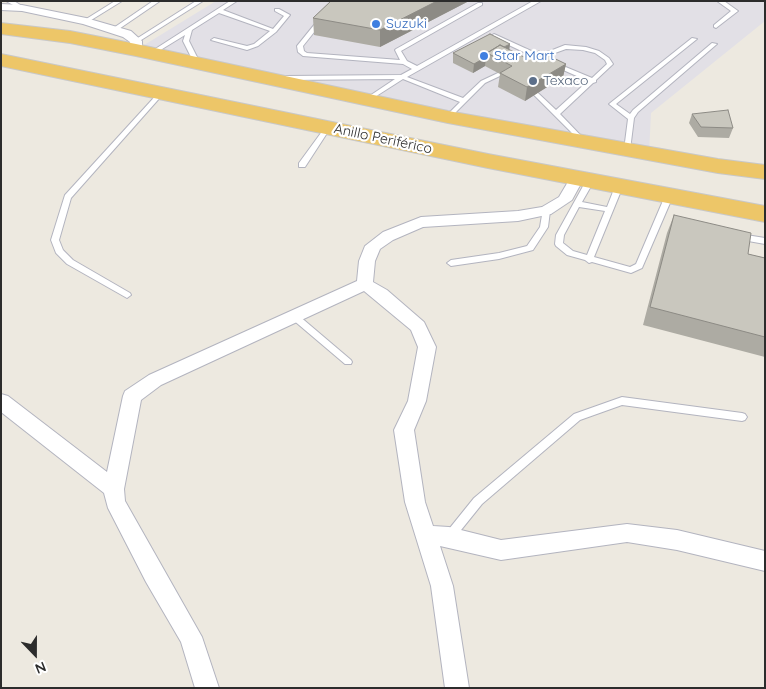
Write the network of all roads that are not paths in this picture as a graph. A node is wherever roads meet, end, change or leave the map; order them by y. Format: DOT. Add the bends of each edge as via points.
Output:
graph roads {
  1 [pos="9,1"];
  2 [pos="119,1"];
  3 [pos="157,1"];
  4 [pos="200,1"];
  5 [pos="234,1"];
  6 [pos="538,1"];
  7 [pos="720,1"];
  8 [pos="480,4"];
  9 [pos="1,7"];
  10 [pos="22,8"];
  11 [pos="277,10"];
  12 [pos="219,11"];
  13 [pos="86,21"];
  14 [pos="316,26"];
  15 [pos="716,26"];
  16 [pos="1,28"];
  17 [pos="114,30"];
  18 [pos="189,30"];
  19 [pos="274,32"];
  20 [pos="494,36"];
  21 [pos="694,39"];
  22 [pos="214,40"];
  23 [pos="714,44"];
  24 [pos="142,48"];
  25 [pos="539,57"];
  26 [pos="1,60"];
  27 [pos="530,60"];
  28 [pos="404,62"];
  29 [pos="197,63"];
  30 [pos="418,69"];
  31 [pos="500,74"];
  32 [pos="402,77"];
  33 [pos="268,79"];
  34 [pos="594,81"];
  35 [pos="483,82"];
  36 [pos="506,82"];
  37 [pos="162,92"];
  38 [pos="536,94"];
  39 [pos="367,100"];
  40 [pos="464,101"];
  41 [pos="556,114"];
  42 [pos="448,117"];
  43 [pos="630,118"];
  44 [pos="328,127"];
  45 [pos="584,142"];
  46 [pos="431,149"];
  47 [pos="627,150"];
  48 [pos="302,165"];
  49 [pos="765,172"];
  50 [pos="583,180"];
  51 [pos="619,186"];
  52 [pos="669,196"];
  53 [pos="578,204"];
  54 [pos="610,210"];
  55 [pos="546,211"];
  56 [pos="765,214"];
  57 [pos="729,235"];
  58 [pos="765,241"];
  59 [pos="589,260"];
  60 [pos="451,263"];
  61 [pos="365,284"];
  62 [pos="127,295"];
  63 [pos="295,317"];
  64 [pos="348,362"];
  65 [pos="1,401"];
  66 [pos="742,417"];
  67 [pos="114,489"];
  68 [pos="426,535"];
  69 [pos="449,537"];
  70 [pos="765,561"];
  71 [pos="207,688"];
  72 [pos="457,688"];
  1 -- 10 [label="lane"];
  2 -- 13 [label="lane"];
  3 -- 17 [label="lane"];
  4 -- 24 [label="lane"];
  5 -- 12 [label="lane"];
  6 -- 30 [label="lane"];
  7 -- 15 [label="lane" via="735,11"];
  8 -- 28 [label="lane" via="400,47 398,50"];
  9 -- 10 [label="street"];
  10 -- 13 [label="street"];
  11 -- 19 [label="lane" via="287,15"];
  12 -- 18 [label="lane"];
  12 -- 19 [label="lane"];
  13 -- 17 [label="street"];
  14 -- 28 [label="lane" via="300,46 301,52"];
  16 -- 24 [label="highway"];
  17 -- 24 [label="street" via="127,34"];
  18 -- 24 [label="lane"];
  18 -- 29 [label="lane" via="186,41"];
  19 -- 22 [label="lane" via="247,48"];
  20 -- 25 [label="lane"];
  21 -- 43 [label="lane" via="612,104"];
  23 -- 43 [label="lane"];
  24 -- 29 [label="highway"];
  25 -- 27 [label="lane"];
  25 -- 34 [label="lane"];
  25 -- 34 [label="lane" via="565,47 597,52 610,64"];
  26 -- 37 [label="highway, Anillo Periférico"];
  28 -- 30 [label="lane"];
  29 -- 33 [label="highway"];
  30 -- 32 [label="lane"];
  31 -- 35 [label="lane"];
  32 -- 33 [label="lane"];
  32 -- 39 [label="lane"];
  32 -- 40 [label="lane"];
  33 -- 39 [label="highway"];
  34 -- 41 [label="lane"];
  35 -- 36 [label="lane"];
  35 -- 40 [label="lane"];
  37 -- 44 [label="highway, Anillo Periférico"];
  37 -- 62 [label="lane" via="68,197 55,240 59,251 70,262"];
  38 -- 41 [label="lane"];
  39 -- 42 [label="highway"];
  40 -- 42 [label="lane"];
  41 -- 45 [label="lane"];
  42 -- 45 [label="highway"];
  42 -- 46 [label="highway"];
  43 -- 47 [label="lane"];
  44 -- 46 [label="highway, Anillo Periférico"];
  44 -- 48 [label="lane"];
  45 -- 47 [label="highway"];
  46 -- 50 [label="highway, Anillo Periférico"];
  47 -- 49 [label="highway"];
  50 -- 51 [label="highway, Anillo Periférico"];
  50 -- 53 [label="lane"];
  50 -- 55 [label="street" via="564,200"];
  51 -- 52 [label="highway, Anillo Periférico"];
  51 -- 54 [label="lane"];
  52 -- 56 [label="highway, Anillo Periférico"];
  52 -- 59 [label="lane" via="639,266 631,270"];
  53 -- 54 [label="lane"];
  53 -- 59 [label="lane" via="560,234 558,244"];
  54 -- 59 [label="lane"];
  55 -- 60 [label="lane" via="544,227 530,248"];
  55 -- 61 [label="street" via="518,216 436,220 406,227 373,246 367,261"];
  57 -- 58 [label="lane"];
  61 -- 63 [label="street"];
  61 -- 68 [label="street" via="418,326 427,347 417,401 404,430 415,502"];
  63 -- 64 [label="lane"];
  63 -- 67 [label="street" via="155,380 132,396"];
  65 -- 67 [label="street"];
  66 -- 69 [label="lane" via="622,401 577,417 478,501"];
  67 -- 71 [label="street" via="115,502 191,637"];
  68 -- 69 [label="street"];
  68 -- 72 [label="street" via="442,586"];
  69 -- 70 [label="street" via="501,550 627,533 677,540"];
}
